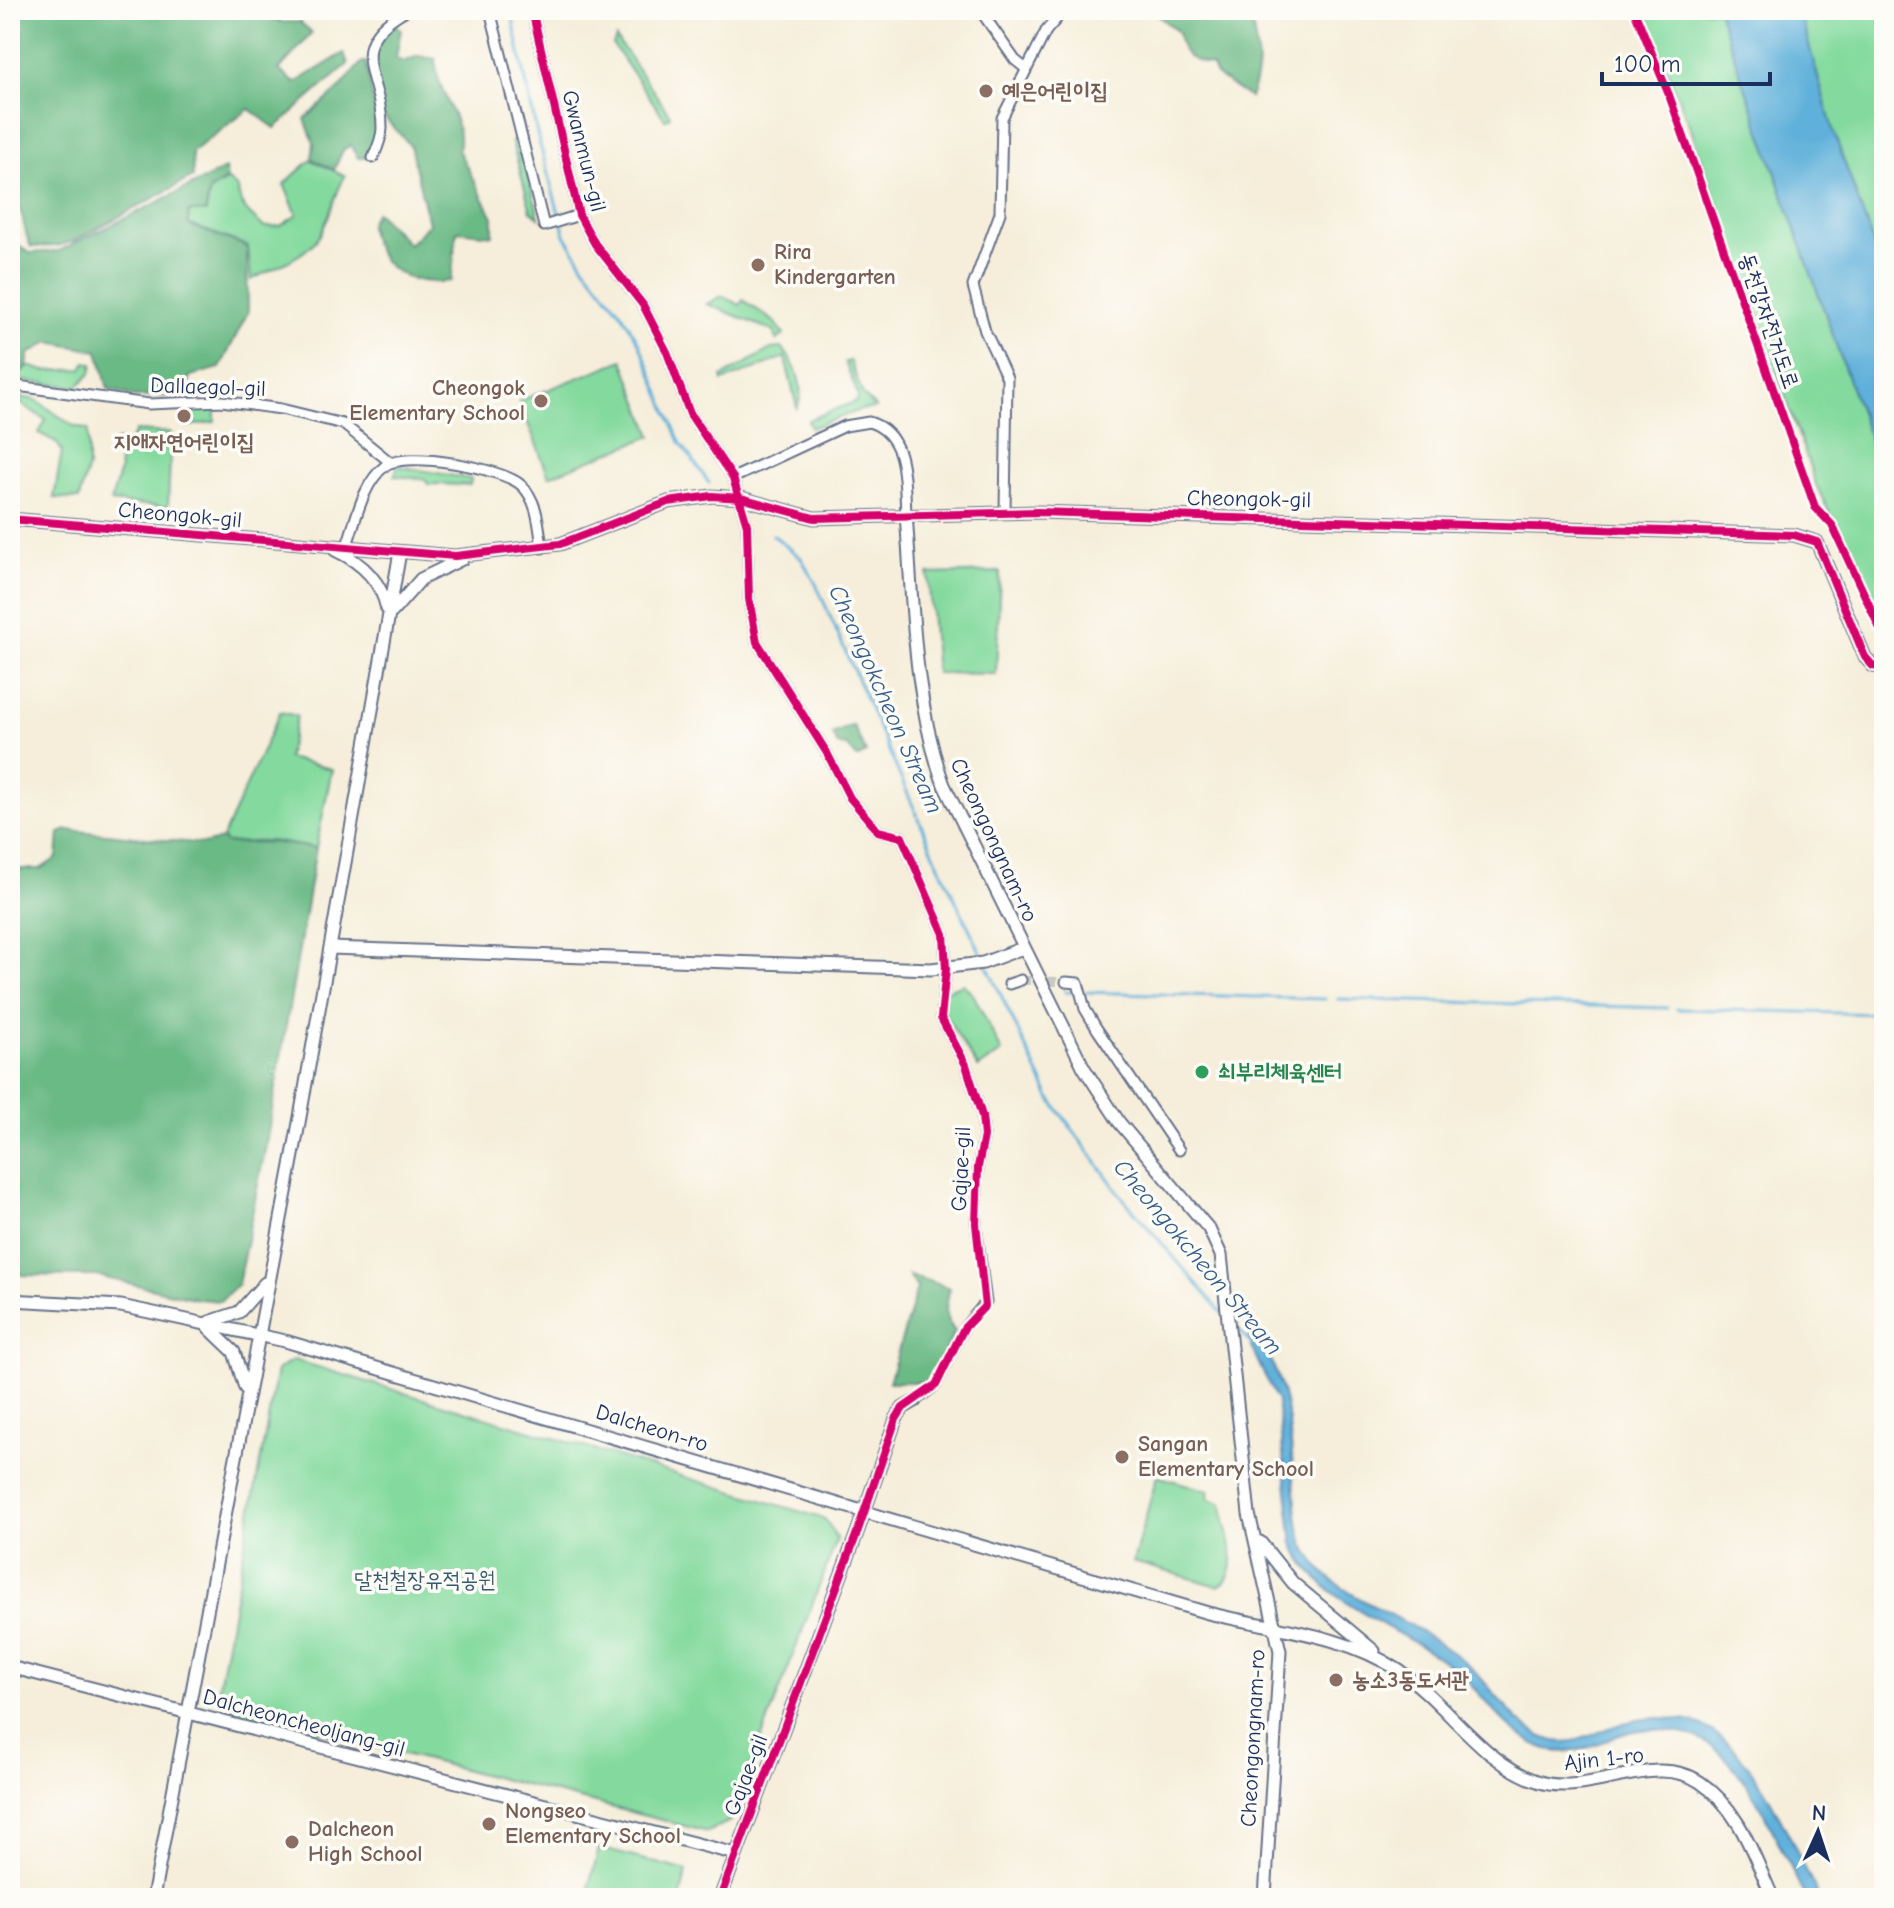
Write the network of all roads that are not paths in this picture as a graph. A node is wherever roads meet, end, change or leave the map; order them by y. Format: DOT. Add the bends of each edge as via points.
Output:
graph roads {
  1 [pos="406,10"];
  2 [pos="490,10"];
  3 [pos="532,10"];
  4 [pos="980,10"];
  5 [pos="1064,10"];
  6 [pos="1025,68"];
  7 [pos="373,158"];
  8 [pos="576,215"];
  9 [pos="10,385"];
  10 [pos="390,462"];
  11 [pos="733,478"];
  12 [pos="741,498"];
  13 [pos="1005,511"];
  14 [pos="906,514"];
  15 [pos="10,519"];
  16 [pos="323,546"];
  17 [pos="346,548"];
  18 [pos="542,548"];
  19 [pos="400,552"];
  20 [pos="476,555"];
  21 [pos="388,619"];
  22 [pos="1884,668"];
  23 [pos="330,948"];
  24 [pos="1023,948"];
  25 [pos="946,969"];
  26 [pos="1021,980"];
  27 [pos="1066,982"];
  28 [pos="1009,984"];
  29 [pos="1179,1150"];
  30 [pos="271,1270"];
  31 [pos="10,1300"];
  32 [pos="201,1322"];
  33 [pos="259,1335"];
  34 [pos="915,1401"];
  35 [pos="246,1403"];
  36 [pos="864,1512"];
  37 [pos="1252,1529"];
  38 [pos="1276,1630"];
  39 [pos="1387,1662"];
  40 [pos="10,1667"];
  41 [pos="188,1714"];
  42 [pos="736,1854"];
  43 [pos="153,1898"];
  44 [pos="720,1898"];
  45 [pos="1265,1898"];
  46 [pos="1773,1898"];
  1 -- 7 [label="street" via="377,34 370,49 369,71 383,130"];
  2 -- 8 [label="street" via="544,226"];
  3 -- 8 [label="street, Gwanmun-gil"];
  4 -- 6 [label="street"];
  5 -- 6 [label="street"];
  6 -- 13 [label="street" via="1002,118 1000,213 973,286 985,331 1007,378"];
  8 -- 11 [label="street, Gwanmun-gil" via="643,305 690,414"];
  9 -- 10 [label="street, Dallaegol-gil" via="149,404 222,401 281,409 343,424"];
  10 -- 17 [label="street" via="369,485"];
  10 -- 18 [label="street" via="445,463 512,479 529,494"];
  11 -- 12 [label="street, Gwanmun-gil"];
  11 -- 14 [label="street, Cheongongnam-ro" via="845,426 869,422 883,428 899,452"];
  12 -- 14 [label="street, Cheongok-gil" via="814,518"];
  12 -- 18 [label="street, Cheongok-gil" via="668,502 577,540"];
  12 -- 25 [label="street, Gajae-gil" via="757,642 850,798 878,831 902,837 944,934"];
  13 -- 14 [label="street, Cheongok-gil"];
  13 -- 22 [label="street, Cheongok-gil" via="1801,536 1820,547 1865,657"];
  14 -- 24 [label="street, Cheongongnam-ro" via="932,753"];
  15 -- 16 [label="street, Cheongok-gil"];
  16 -- 17 [label="street, Cheongok-gil"];
  16 -- 21 [label="street" via="356,562 373,578 384,596"];
  17 -- 19 [label="street, Cheongok-gil"];
  18 -- 20 [label="street, Cheongok-gil"];
  19 -- 20 [label="street, Cheongok-gil"];
  19 -- 21 [label="street, Dalcheoncheoljang-gil"];
  20 -- 21 [label="street" via="432,571 401,598"];
  21 -- 23 [label="street, Dalcheoncheoljang-gil"];
  23 -- 25 [label="street"];
  23 -- 30 [label="street, Dalcheoncheoljang-gil"];
  24 -- 25 [label="street"];
  24 -- 37 [label="street, Cheongongnam-ro" via="1104,1102 1209,1229 1221,1255"];
  25 -- 34 [label="street, Gajae-gil" via="941,1018 966,1065 984,1126 976,1224 986,1302 964,1328 936,1385"];
  26 -- 28 [label="street"];
  27 -- 29 [label="street" via="1078,983 1097,1029"];
  30 -- 32 [label="street" via="244,1309 225,1319"];
  30 -- 33 [label="street, Dalcheoncheoljang-gil"];
  31 -- 32 [label="street, Dalcheon-ro" via="98,1303"];
  32 -- 33 [label="street, Dalcheon-ro"];
  32 -- 35 [label="street" via="234,1352"];
  33 -- 35 [label="street, Dalcheoncheoljang-gil"];
  33 -- 36 [label="street, Dalcheon-ro"];
  34 -- 36 [label="street, Gajae-gil" via="896,1419"];
  35 -- 41 [label="street, Dalcheoncheoljang-gil"];
  36 -- 38 [label="street, Dalcheon-ro"];
  36 -- 42 [label="street, Gajae-gil"];
  37 -- 38 [label="street, Cheongongnam-ro"];
  37 -- 39 [label="street" via="1293,1583"];
  38 -- 39 [label="street, Ajin 1-ro" via="1349,1643"];
  38 -- 45 [label="street, Cheongongnam-ro" via="1280,1659"];
  39 -- 46 [label="street, Ajin 1-ro" via="1491,1752 1533,1779 1561,1785 1664,1773 1699,1782 1730,1809"];
  40 -- 41 [label="street"];
  41 -- 42 [label="street, Dalcheoncheoljang-gil"];
  41 -- 43 [label="street"];
  42 -- 44 [label="street, Gajae-gil"];
}
